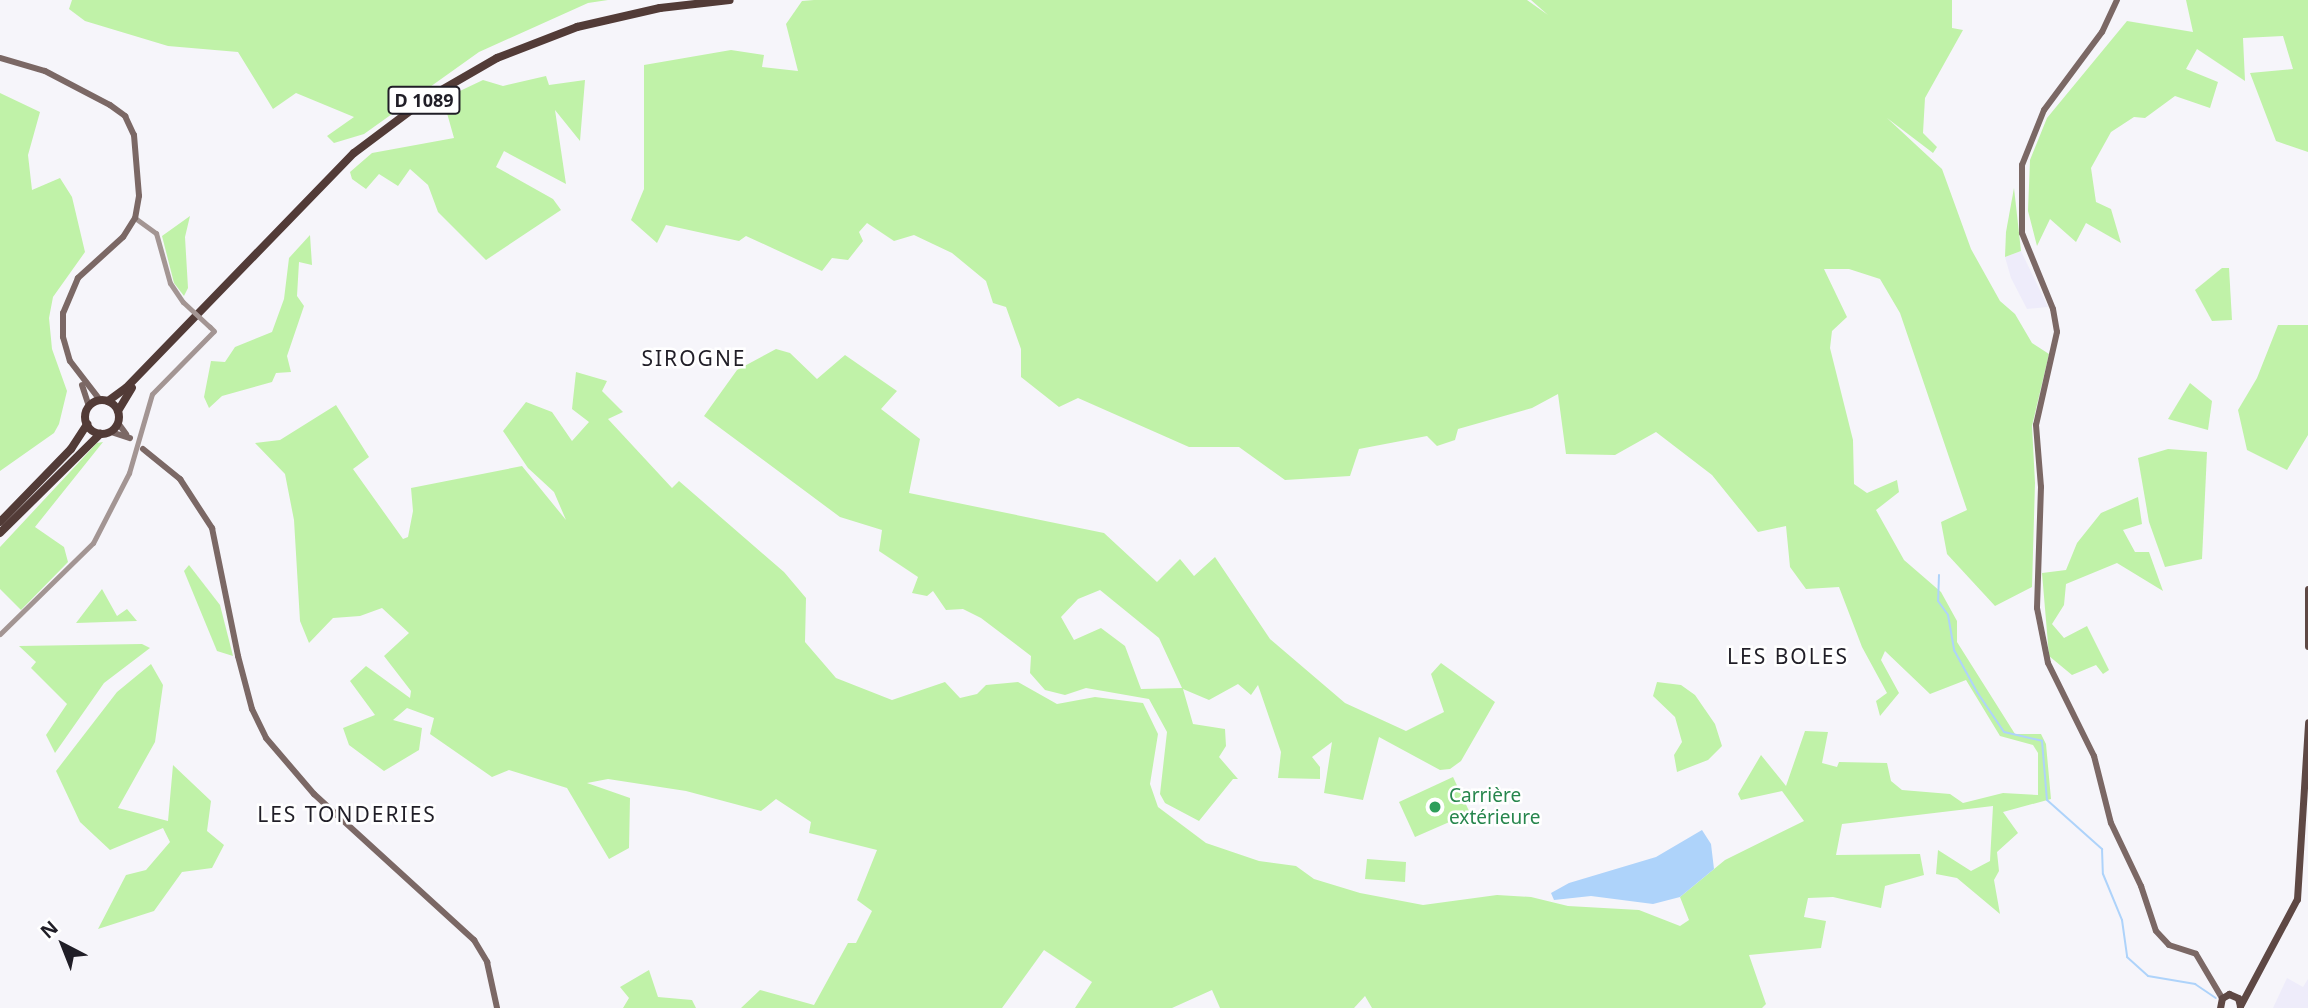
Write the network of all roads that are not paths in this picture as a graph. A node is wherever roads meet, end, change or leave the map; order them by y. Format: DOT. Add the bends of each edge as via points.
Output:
graph roads {
  1 [pos="730,0"];
  2 [pos="2117,0"];
  3 [pos="0,58"];
  4 [pos="135,218"];
  5 [pos="190,323"];
  6 [pos="79,377"];
  7 [pos="104,401"];
  8 [pos="89,407"];
  9 [pos="118,411"];
  10 [pos="118,423"];
  11 [pos="87,424"];
  12 [pos="111,432"];
  13 [pos="100,434"];
  14 [pos="143,449"];
  15 [pos="0,522"];
  16 [pos="0,533"];
  17 [pos="2308,590"];
  18 [pos="0,634"];
  19 [pos="2308,646"];
  20 [pos="2308,722"];
  21 [pos="2250,989"];
  22 [pos="2223,1001"];
  23 [pos="2240,1007"];
  24 [pos="497,1008"];
  1 -- 5 [label="highway, D 1089" via="660,8 577,27 458,78 354,153"];
  2 -- 22 [label="main road" via="2102,32 2038,121 2022,165 2022,233 2053,309 2057,332 2036,425 2042,487 2037,608 2048,663 2094,756 2111,823 2156,931 2166,942 2196,954"];
  3 -- 4 [label="main road" via="58,76 125,116 137,150"];
  4 -- 6 [label="main road" via="127,232 82,273 66,301 63,337"];
  4 -- 18 [label="street, bridge" via="156,233 170,283 212,329 156,387 129,473 93,543"];
  5 -- 7 [label="highway, D 1089"];
  5 -- 9 [label="highway, D 1089" via="129,391"];
  6 -- 7 [label="main road"];
  6 -- 8 [label="main road"];
  7 -- 8 [label="highway, D 1089"];
  7 -- 9 [label="highway"];
  8 -- 11 [label="highway"];
  9 -- 10 [label="highway"];
  10 -- 12 [label="highway"];
  10 -- 12 [label="main road" via="130,438"];
  11 -- 13 [label="highway"];
  11 -- 15 [label="highway" via="71,449"];
  12 -- 13 [label="highway"];
  13 -- 16 [label="highway"];
  14 -- 24 [label="main road" via="180,479 212,528 241,668 266,738 314,794 474,940 487,962"];
  17 -- 19 [label="main road"];
  20 -- 21 [label="main road" via="2297,899"];
  21 -- 22 [label="main road"];
  21 -- 23 [label="main road"];
  22 -- 23 [label="main road"];
}
